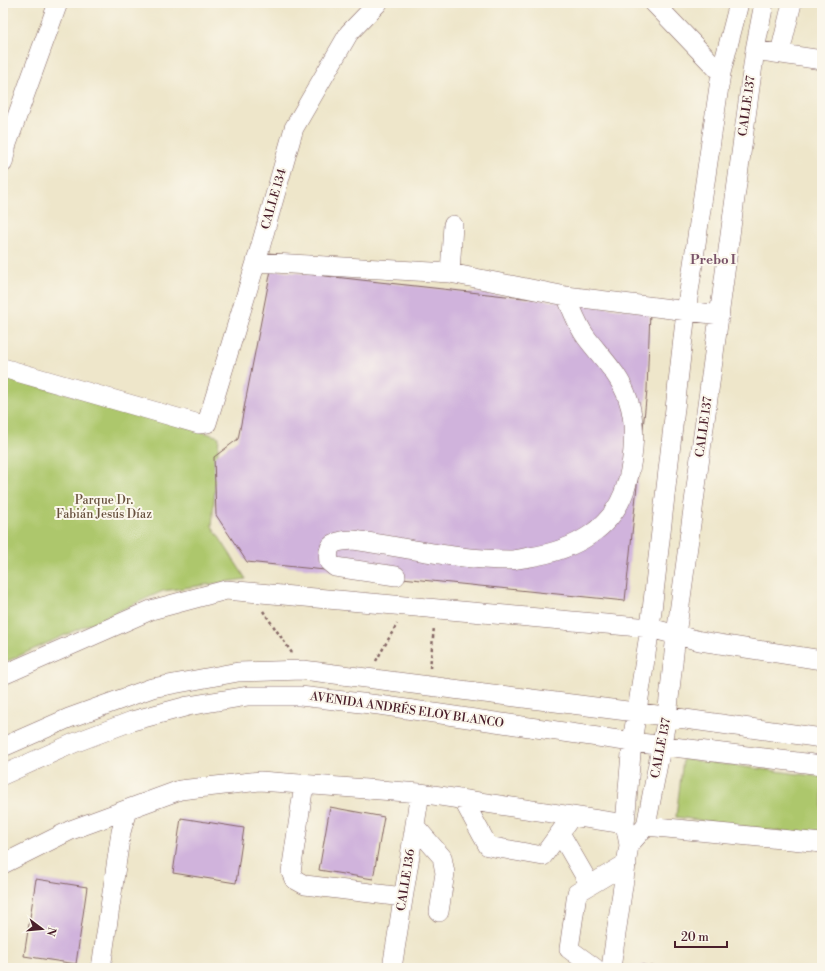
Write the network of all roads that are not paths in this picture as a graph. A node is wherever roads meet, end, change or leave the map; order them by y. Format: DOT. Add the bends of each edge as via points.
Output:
graph roads {
  1 [pos="58,3"];
  2 [pos="378,3"];
  3 [pos="654,3"];
  4 [pos="739,3"];
  5 [pos="764,3"];
  6 [pos="792,3"];
  7 [pos="755,50"];
  8 [pos="780,54"];
  9 [pos="822,60"];
  10 [pos="721,73"];
  11 [pos="3,163"];
  12 [pos="453,225"];
  13 [pos="256,262"];
  14 [pos="450,274"];
  15 [pos="566,296"];
  16 [pos="686,312"];
  17 [pos="720,315"];
  18 [pos="3,368"];
  19 [pos="396,576"];
  20 [pos="650,628"];
  21 [pos="676,635"];
  22 [pos="822,660"];
  23 [pos="3,675"];
  24 [pos="636,712"];
  25 [pos="667,717"];
  26 [pos="822,738"];
  27 [pos="632,742"];
  28 [pos="661,745"];
  29 [pos="3,747"];
  30 [pos="822,765"];
  31 [pos="3,775"];
  32 [pos="304,784"];
  33 [pos="420,793"];
  34 [pos="464,800"];
  35 [pos="127,810"];
  36 [pos="572,816"];
  37 [pos="624,824"];
  38 [pos="415,826"];
  39 [pos="646,826"];
  40 [pos="560,833"];
  41 [pos="822,843"];
  42 [pos="628,854"];
  43 [pos="3,864"];
  44 [pos="590,885"];
  45 [pos="403,898"];
  46 [pos="439,912"];
  47 [pos="102,968"];
  48 [pos="392,968"];
  49 [pos="595,968"];
  50 [pos="611,968"];
  1 -- 11 [label="street" via="7,144"];
  2 -- 13 [label="street, CALLE 134" via="349,33 294,128"];
  3 -- 10 [label="street"];
  4 -- 10 [label="street"];
  5 -- 7 [label="street, CALLE 137"];
  6 -- 8 [label="street"];
  7 -- 8 [label="street"];
  7 -- 17 [label="street, CALLE 137"];
  8 -- 9 [label="street"];
  10 -- 16 [label="street"];
  12 -- 14 [label="street"];
  13 -- 14 [label="street"];
  13 -- 18 [label="street, CALLE 134" via="206,423 199,424"];
  14 -- 15 [label="street"];
  15 -- 16 [label="street"];
  15 -- 19 [label="street" via="585,336 618,379 628,400 634,431 632,464 625,492 610,518 588,538 549,554 510,560 461,556 353,540 339,540 332,544 328,554 329,562 335,567"];
  16 -- 17 [label="street"];
  16 -- 20 [label="street"];
  17 -- 21 [label="street, CALLE 137"];
  20 -- 21 [label="street"];
  20 -- 23 [label="street" via="226,590 151,610"];
  20 -- 24 [label="street"];
  21 -- 22 [label="street"];
  21 -- 25 [label="street, CALLE 137"];
  24 -- 25 [label="street"];
  24 -- 27 [label="street"];
  24 -- 29 [label="street" via="303,670 238,672 152,688 69,718"];
  25 -- 26 [label="street"];
  25 -- 28 [label="street, CALLE 137"];
  27 -- 28 [label="street, AVENIDA ANDRÉS ELOY BLANCO"];
  27 -- 31 [label="street, AVENIDA ANDRÉS ELOY BLANCO" via="379,705 300,696 248,696 188,706 132,721 74,743"];
  27 -- 37 [label="street"];
  28 -- 30 [label="street, AVENIDA ANDRÉS ELOY BLANCO"];
  28 -- 39 [label="street, CALLE 137"];
  32 -- 33 [label="street"];
  32 -- 35 [label="street" via="260,780 180,790"];
  32 -- 45 [label="street" via="291,872 294,879 305,884"];
  33 -- 34 [label="street"];
  33 -- 38 [label="street, CALLE 136"];
  34 -- 36 [label="street"];
  34 -- 40 [label="street" via="489,847 544,856"];
  35 -- 43 [label="street" via="71,830"];
  35 -- 47 [label="street" via="121,832"];
  36 -- 37 [label="street"];
  36 -- 40 [label="street"];
  37 -- 42 [label="street"];
  38 -- 45 [label="street, CALLE 136"];
  38 -- 46 [label="street" via="442,857 445,873"];
  39 -- 41 [label="street"];
  39 -- 42 [label="street, CALLE 137"];
  40 -- 44 [label="street"];
  42 -- 44 [label="street"];
  42 -- 50 [label="street"];
  44 -- 49 [label="street" via="577,893 569,949"];
  45 -- 48 [label="street, CALLE 136"];
}
